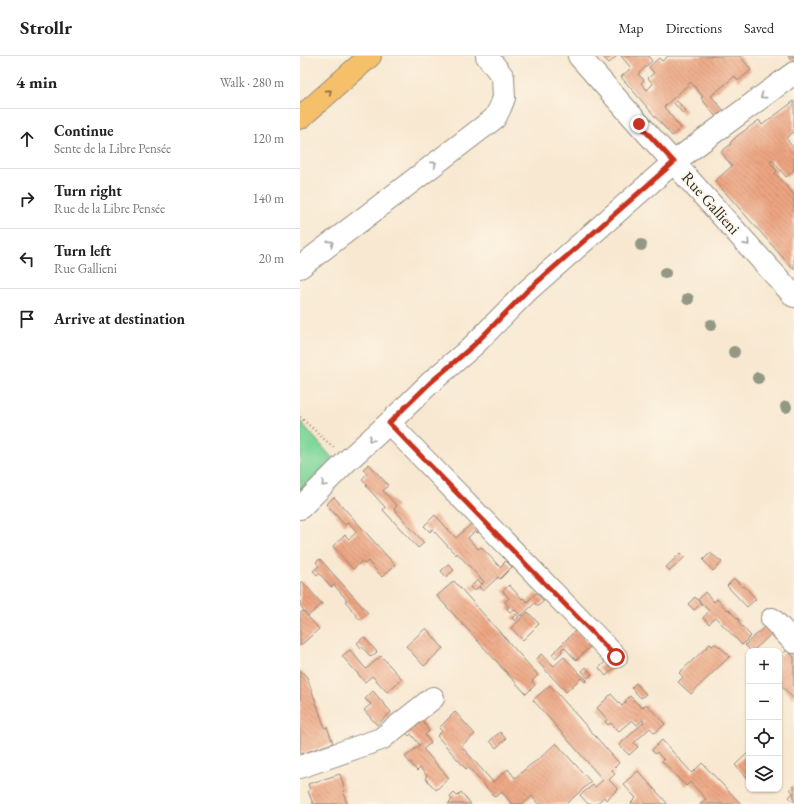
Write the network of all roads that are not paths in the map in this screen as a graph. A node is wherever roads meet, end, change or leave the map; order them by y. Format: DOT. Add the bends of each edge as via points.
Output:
graph roads {
  1 [pos="370,56"];
  2 [pos="487,56"];
  3 [pos="579,56"];
  4 [pos="794,73"];
  5 [pos="300,118"];
  6 [pos="674,162"];
  7 [pos="300,267"];
  8 [pos="794,296"];
  9 [pos="389,423"];
  10 [pos="300,508"];
  11 [pos="772,619"];
  12 [pos="794,642"];
  13 [pos="616,657"];
  14 [pos="433,698"];
  15 [pos="300,767"];
  5 -- 1 [label="highway, one-way"];
  7 -- 2 [label="street, one-way" via="495,118 504,98 503,77"];
  3 -- 6 [label="street, Rue Gallieni"];
  4 -- 6 [label="street, one-way"];
  6 -- 8 [label="street, Rue Gallieni, one-way"];
  6 -- 9 [label="street" via="527,291 474,345"];
  9 -- 10 [label="street, one-way"];
  9 -- 13 [label="street"];
  11 -- 12 [label="street"];
  14 -- 15 [label="street" via="381,739"];
}
